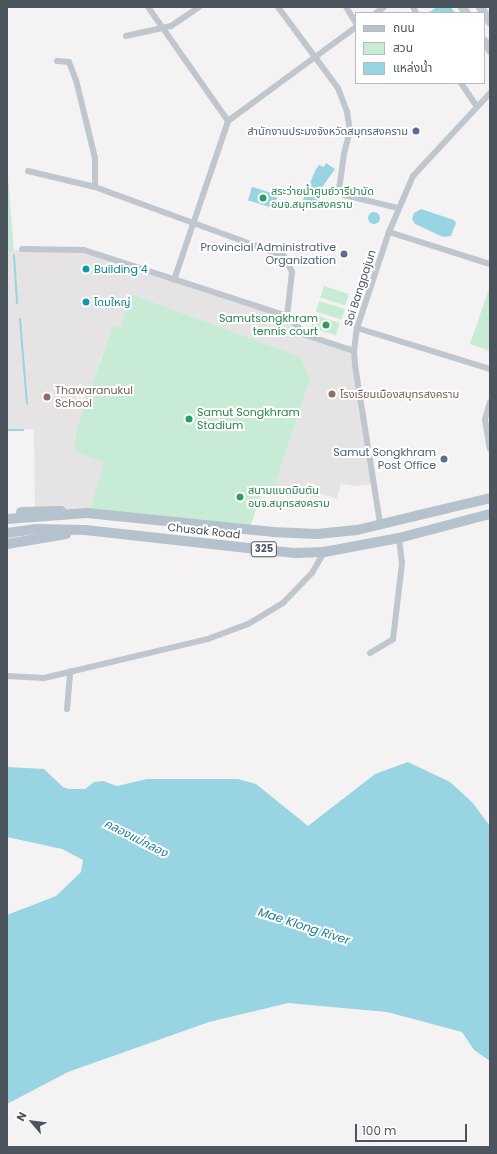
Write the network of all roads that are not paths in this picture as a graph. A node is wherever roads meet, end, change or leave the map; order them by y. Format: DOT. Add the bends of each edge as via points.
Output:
graph roads {
  1 [pos="148,7"];
  2 [pos="199,7"];
  3 [pos="278,7"];
  4 [pos="346,7"];
  5 [pos="355,21"];
  6 [pos="163,28"];
  7 [pos="355,28"];
  8 [pos="126,36"];
  9 [pos="314,57"];
  10 [pos="57,60"];
  11 [pos="462,84"];
  12 [pos="490,93"];
  13 [pos="477,107"];
  14 [pos="228,120"];
  15 [pos="28,171"];
  16 [pos="95,187"];
  17 [pos="398,208"];
  18 [pos="194,223"];
  19 [pos="389,232"];
  20 [pos="22,249"];
  21 [pos="490,264"];
  22 [pos="174,280"];
  23 [pos="287,316"];
  24 [pos="357,328"];
  25 [pos="354,350"];
  26 [pos="490,369"];
  27 [pos="490,402"];
  28 [pos="490,449"];
  29 [pos="490,498"];
  30 [pos="7,513"];
  31 [pos="87,513"];
  32 [pos="490,514"];
  33 [pos="7,519"];
  34 [pos="380,523"];
  35 [pos="85,530"];
  36 [pos="7,533"];
  37 [pos="399,538"];
  38 [pos="7,544"];
  39 [pos="324,552"];
  40 [pos="370,653"];
  41 [pos="70,671"];
  42 [pos="7,676"];
  43 [pos="67,709"];
  1 -- 6 [label="street"];
  2 -- 6 [label="street" via="171,26"];
  3 -- 9 [label="street"];
  4 -- 5 [label="street"];
  6 -- 8 [label="street"];
  6 -- 14 [label="street"];
  7 -- 9 [label="street"];
  9 -- 14 [label="street"];
  9 -- 17 [label="street" via="338,88 350,132 339,188 344,195"];
  10 -- 16 [label="street" via="69,62 76,80 95,158"];
  11 -- 13 [label="street"];
  12 -- 13 [label="street, Soi Bangpajun"];
  13 -- 17 [label="street, Soi Bangpajun" via="413,176"];
  14 -- 18 [label="street"];
  15 -- 16 [label="street"];
  16 -- 18 [label="street"];
  17 -- 19 [label="street, Soi Bangpajun"];
  18 -- 22 [label="street"];
  18 -- 23 [label="street" via="284,256 292,272"];
  19 -- 21 [label="street"];
  19 -- 24 [label="street, Soi Bangpajun"];
  20 -- 22 [label="street" via="84,250"];
  22 -- 23 [label="street"];
  23 -- 25 [label="street" via="306,335"];
  24 -- 25 [label="street, Soi Bangpajun"];
  24 -- 26 [label="street"];
  25 -- 34 [label="street, Soi Bangpajun"];
  27 -- 28 [label="street" via="485,419"];
  29 -- 34 [label="main road, Chusak Road / 325"];
  30 -- 31 [label="main road" via="46,510"];
  31 -- 33 [label="main road, Chusak Road / 325"];
  31 -- 34 [label="main road, Chusak Road / 325" via="273,532 317,534 357,530"];
  32 -- 37 [label="main road, Chusak Road / 325"];
  35 -- 36 [label="main road, Chusak Road / 325" via="35,529"];
  35 -- 38 [label="main road"];
  35 -- 39 [label="main road, Chusak Road / 325" via="295,553"];
  37 -- 39 [label="main road, Chusak Road / 325"];
  37 -- 40 [label="street" via="402,563 393,639"];
  39 -- 41 [label="street" via="312,573 283,603 248,624 200,641"];
  41 -- 42 [label="street" via="44,678"];
  41 -- 43 [label="street"];
}
